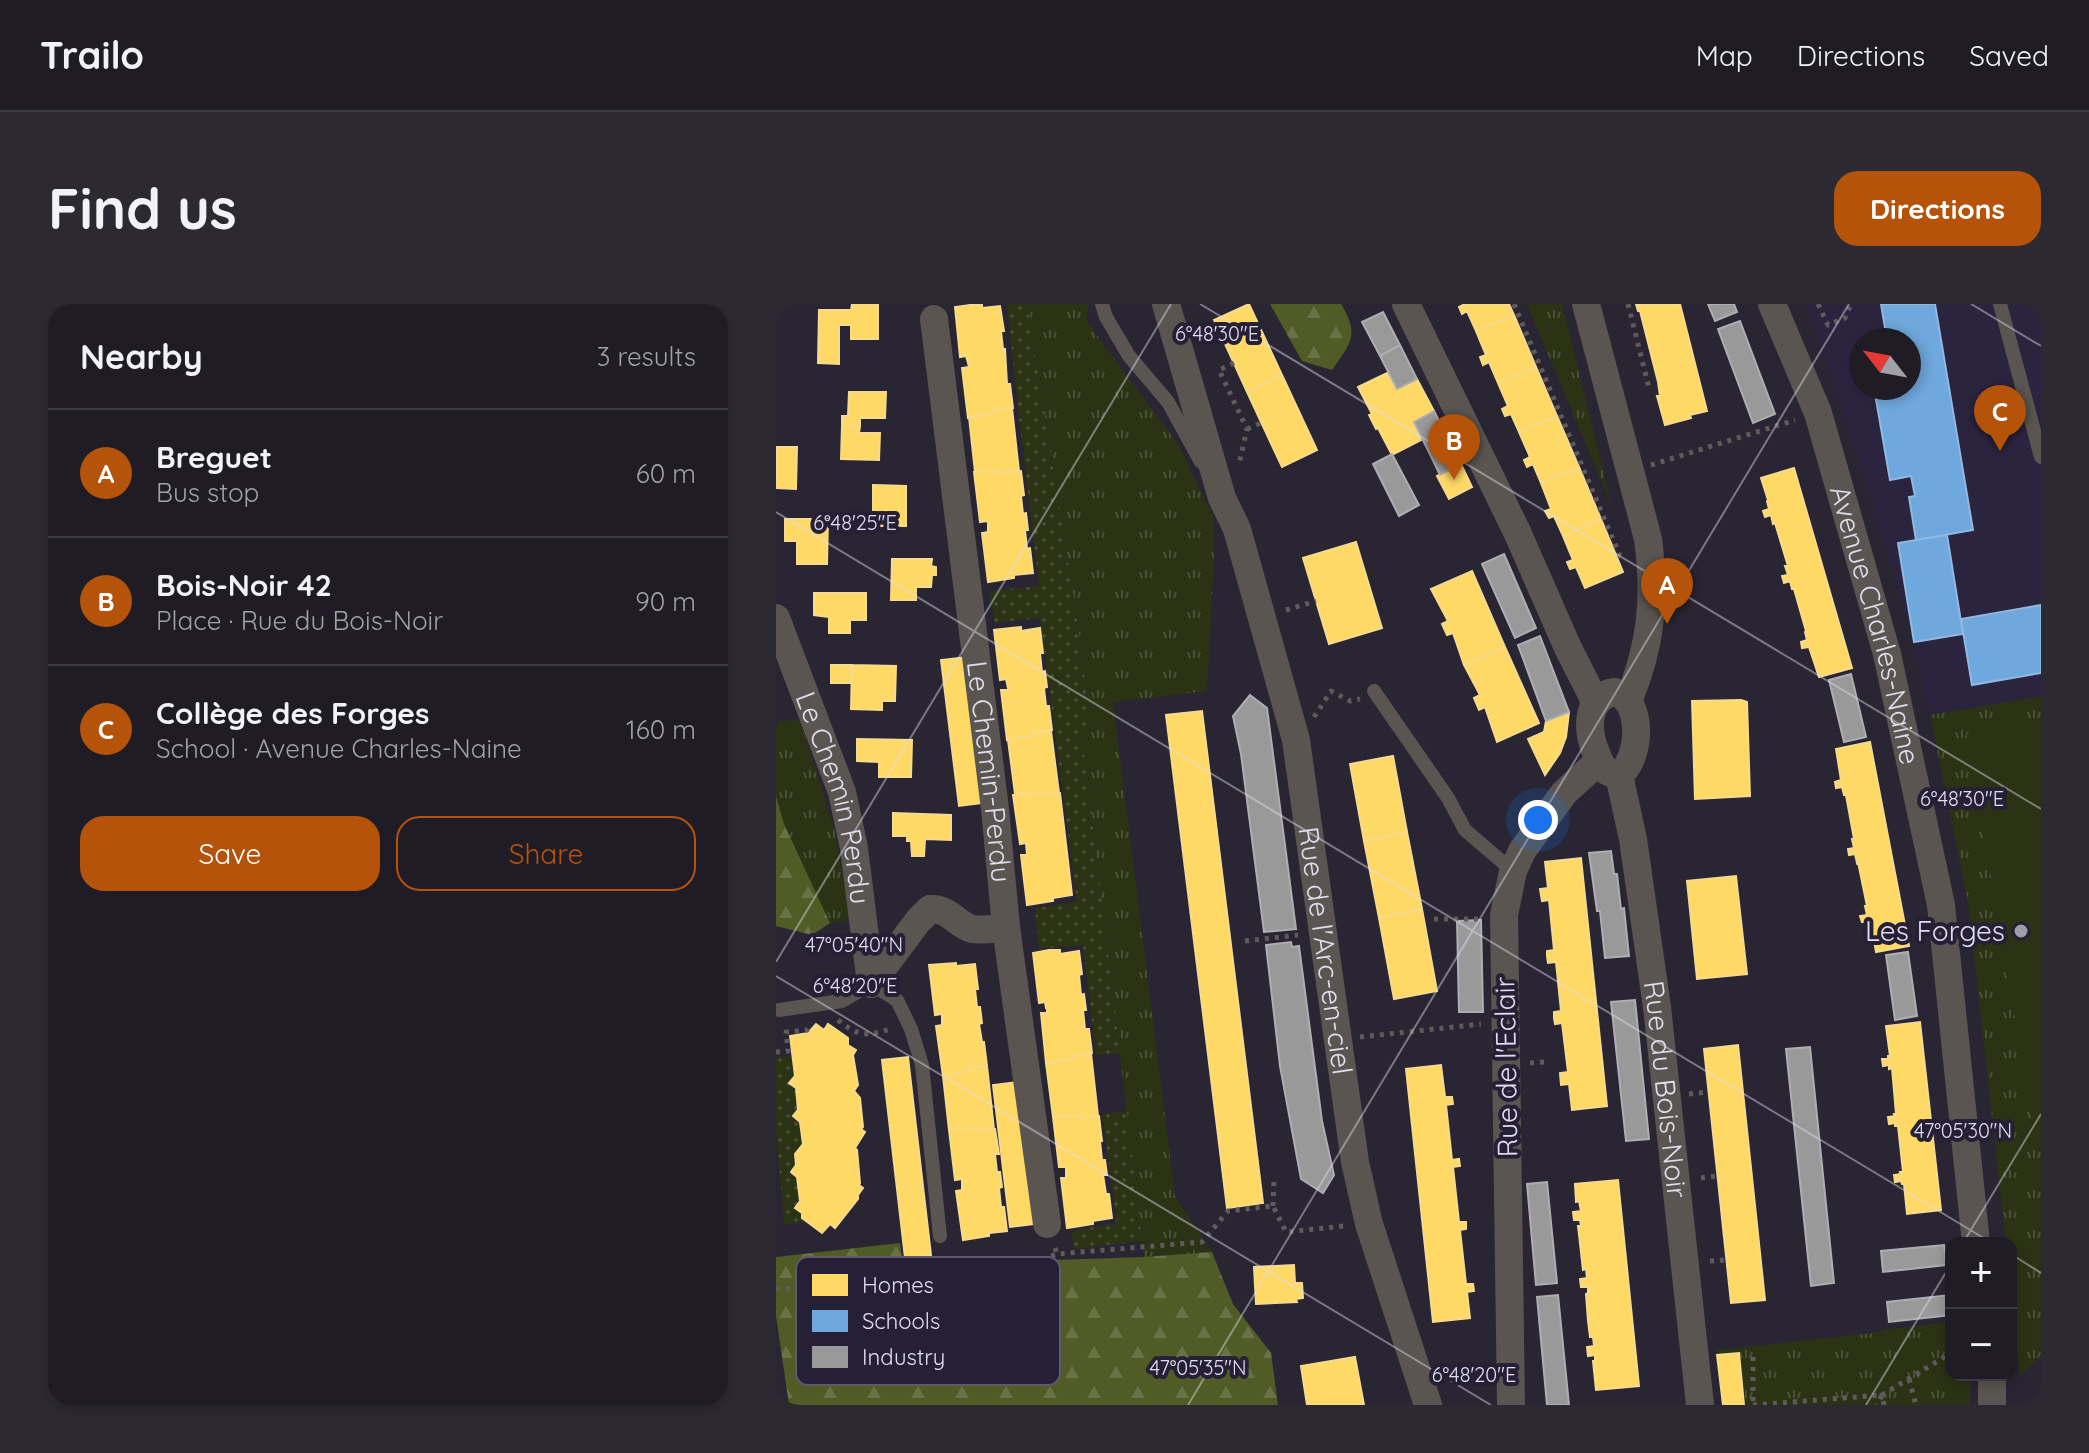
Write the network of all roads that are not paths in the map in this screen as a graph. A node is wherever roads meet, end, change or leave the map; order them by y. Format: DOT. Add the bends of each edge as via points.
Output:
graph roads {
  1 [pos="1102,304"];
  2 [pos="1166,304"];
  3 [pos="1406,304"];
  4 [pos="1586,304"];
  5 [pos="1772,304"];
  6 [pos="2000,304"];
  7 [pos="934,319"];
  8 [pos="2041,457"];
  9 [pos="1221,494"];
  10 [pos="776,618"];
  11 [pos="1374,691"];
  12 [pos="1629,699"];
  13 [pos="1596,703"];
  14 [pos="1609,768"];
  15 [pos="1513,871"];
  16 [pos="1006,927"];
  17 [pos="871,984"];
  18 [pos="779,1010"];
  19 [pos="1047,1224"];
  20 [pos="940,1236"];
  21 [pos="1975,1237"];
  22 [pos="1992,1381"];
  23 [pos="1428,1405"];
  24 [pos="1511,1405"];
  25 [pos="1700,1405"];
  26 [pos="1992,1405"];
  1 -- 9 [label="lane, Rue de l'Arc-en-ciel" via="1129,356 1168,402"];
  2 -- 9 [label="street, Rue de l'Arc-en-ciel"];
  3 -- 13 [label="street"];
  4 -- 12 [label="street" via="1648,539 1652,572 1645,655"];
  5 -- 21 [label="street, Avenue Charles-Naine" via="1818,413 1887,654 1941,905"];
  6 -- 8 [label="lane"];
  7 -- 16 [label="street, Le Chemin-Perdu"];
  9 -- 23 [label="street, Rue de l'Arc-en-ciel" via="1237,529 1296,740 1355,1162 1369,1224"];
  10 -- 17 [label="street, Le Chemin Perdu" via="842,792"];
  11 -- 15 [label="lane" via="1465,830"];
  12 -- 13 [label="street" via="1615,692"];
  12 -- 14 [label="street" via="1636,735 1632,758 1628,767"];
  13 -- 14 [label="street, Rue du Bois-Noir" via="1589,732"];
  14 -- 15 [label="street, Rue de l'Eclair" via="1564,793"];
  14 -- 25 [label="street, Rue du Bois-Noir" via="1633,839 1651,964"];
  15 -- 24 [label="street, Rue de l'Eclair" via="1504,915"];
  16 -- 17 [label="street" via="977,930 944,910 930,909"];
  16 -- 19 [label="street, Le Chemin-Perdu"];
  17 -- 18 [label="lane" via="842,1001"];
  17 -- 20 [label="lane" via="897,1000 922,1065"];
  22 -- 26 [label="street"];
}
